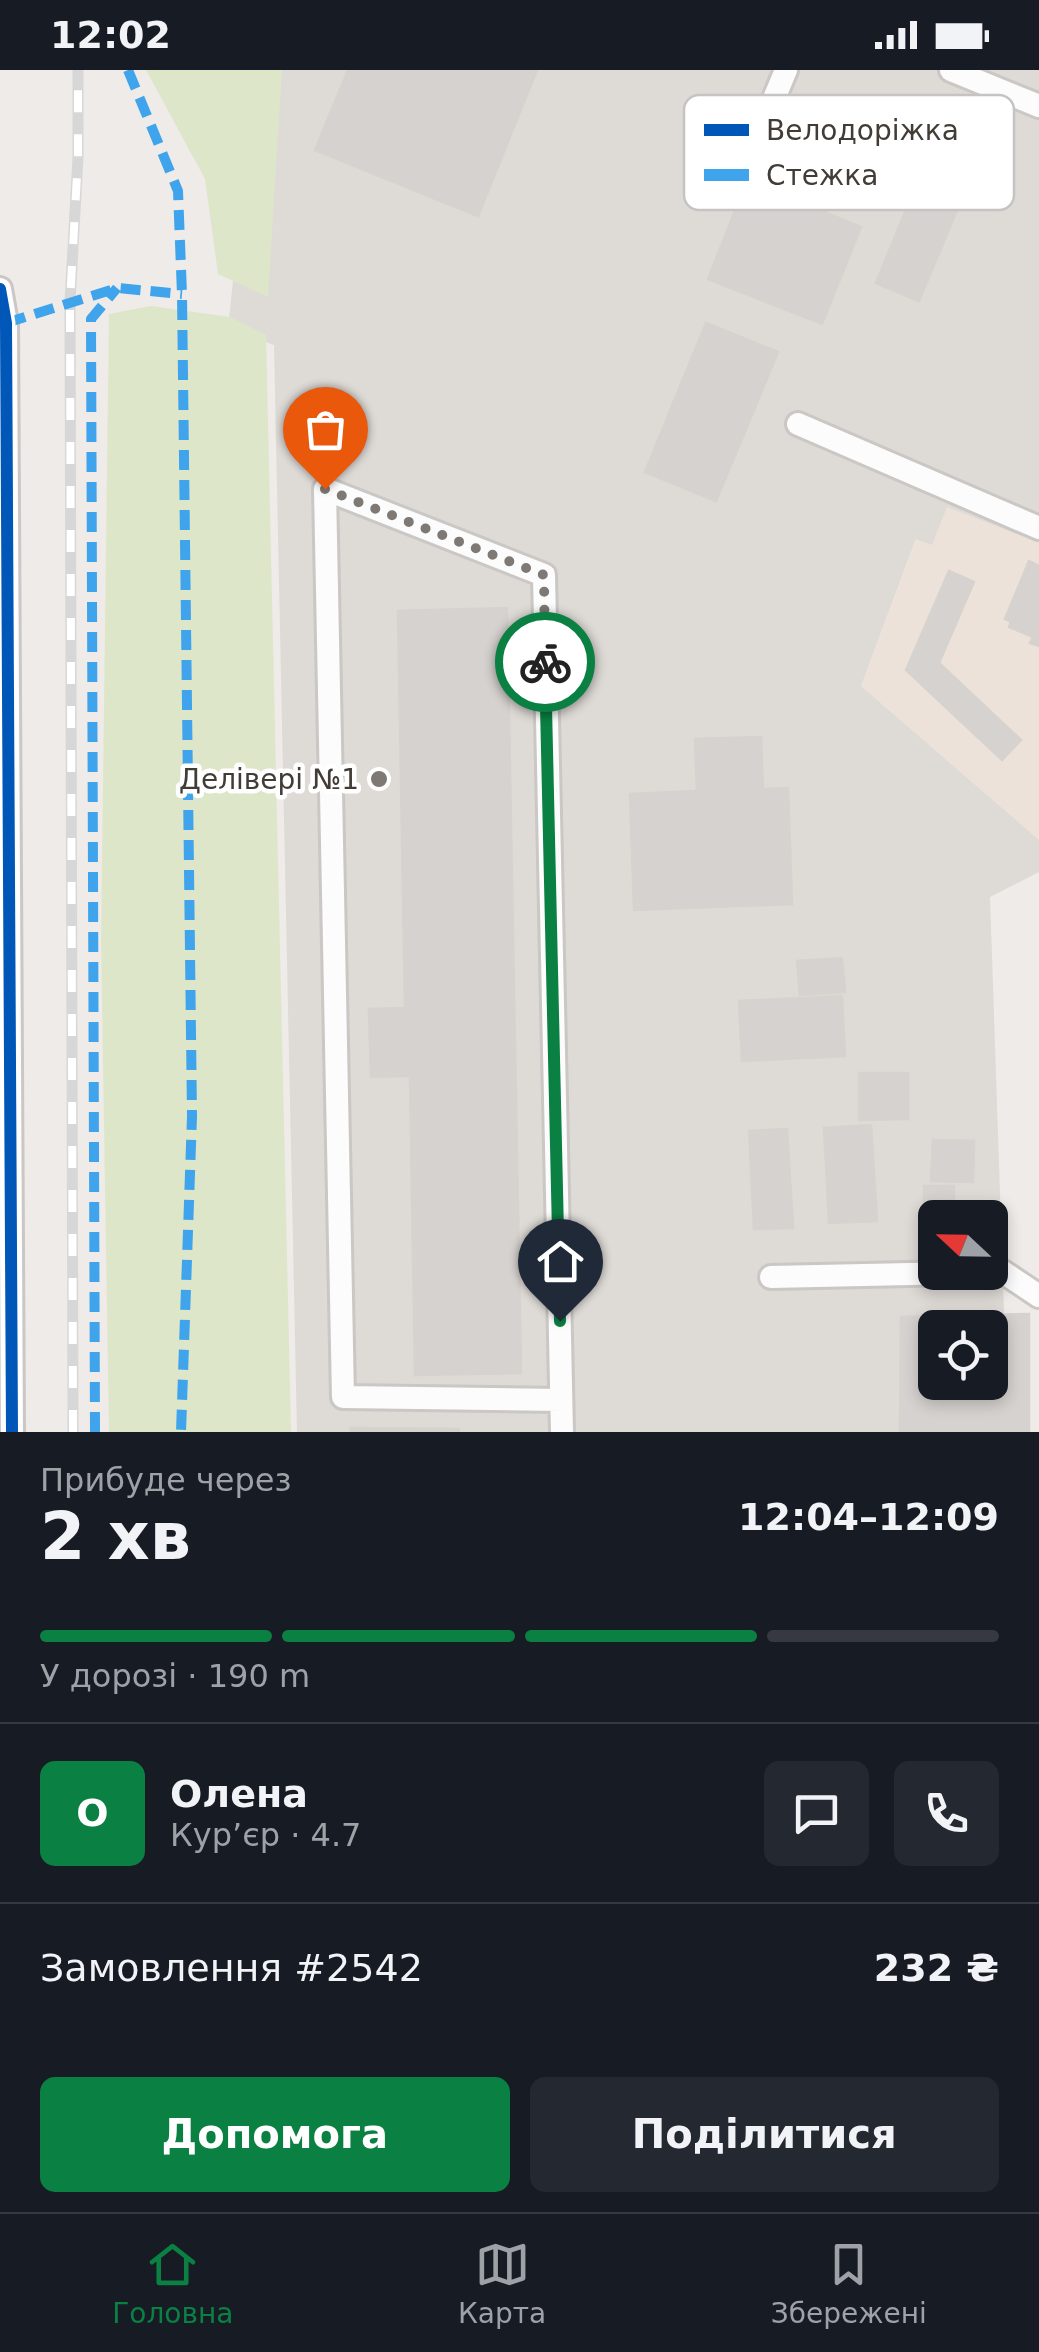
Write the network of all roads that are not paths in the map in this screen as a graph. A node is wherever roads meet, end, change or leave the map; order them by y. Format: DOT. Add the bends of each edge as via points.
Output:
graph roads {
  1 [pos="786,70"];
  2 [pos="951,70"];
  3 [pos="775,95"];
  4 [pos="1012,95"];
  5 [pos="1014,96"];
  6 [pos="1039,106"];
  7 [pos="0,289"];
  8 [pos="798,424"];
  9 [pos="1039,528"];
  10 [pos="771,1277"];
  11 [pos="1039,1296"];
  12 [pos="561,1400"];
  13 [pos="12,1432"];
  14 [pos="562,1432"];
  1 -- 3 [label="street"];
  2 -- 4 [label="street"];
  5 -- 6 [label="street"];
  7 -- 13 [label="street" via="6,323"];
  8 -- 9 [label="street"];
  10 -- 11 [label="street" via="1002,1272"];
  12 -- 12 [label="street" via="544,575 325,489 344,1397"];
  12 -- 14 [label="street"];
}
